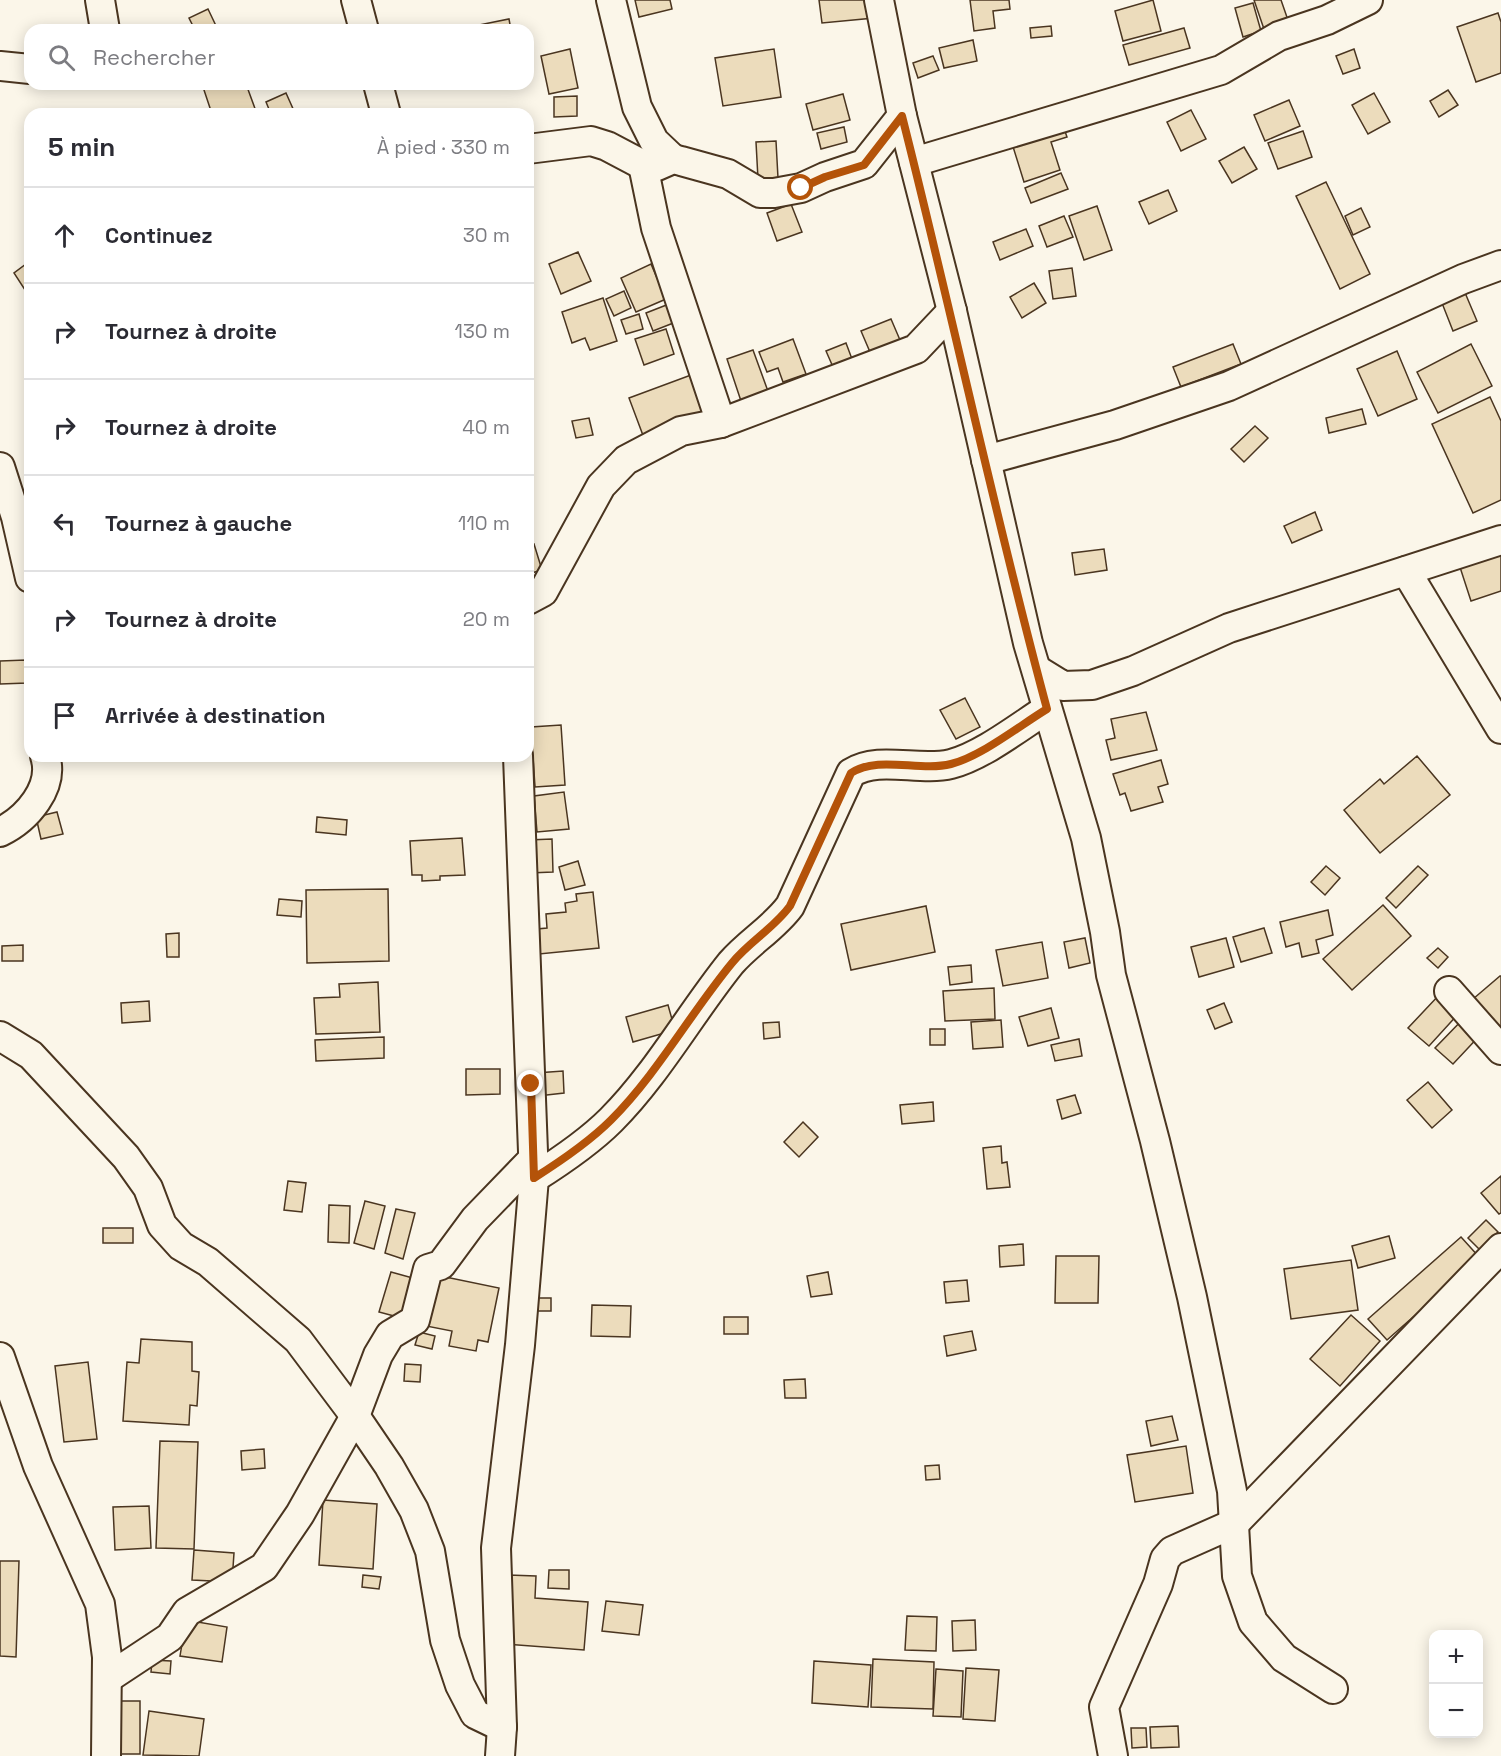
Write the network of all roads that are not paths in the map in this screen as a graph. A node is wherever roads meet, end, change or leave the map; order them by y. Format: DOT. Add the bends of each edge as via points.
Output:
graph roads {
  1 [pos="100,0"];
  2 [pos="356,0"];
  3 [pos="611,0"];
  4 [pos="879,0"];
  5 [pos="1359,3"];
  6 [pos="104,24"];
  7 [pos="362,24"];
  8 [pos="0,66"];
  9 [pos="24,68"];
  10 [pos="380,90"];
  11 [pos="384,108"];
  12 [pos="902,116"];
  13 [pos="534,148"];
  14 [pos="673,159"];
  15 [pos="914,162"];
  16 [pos="643,165"];
  17 [pos="1501,265"];
  18 [pos="952,311"];
  19 [pos="721,423"];
  20 [pos="986,460"];
  21 [pos="0,467"];
  22 [pos="1501,540"];
  23 [pos="24,552"];
  24 [pos="1406,571"];
  25 [pos="534,597"];
  26 [pos="1037,670"];
  27 [pos="1047,709"];
  28 [pos="1501,729"];
  29 [pos="45,762"];
  30 [pos="518,762"];
  31 [pos="0,832"];
  32 [pos="1449,991"];
  33 [pos="0,1035"];
  34 [pos="1501,1050"];
  35 [pos="534,1168"];
  36 [pos="1501,1248"];
  37 [pos="0,1357"];
  38 [pos="355,1416"];
  39 [pos="1235,1523"];
  40 [pos="108,1678"];
  41 [pos="1333,1689"];
  42 [pos="502,1727"];
  43 [pos="106,1756"];
  44 [pos="500,1756"];
  45 [pos="1113,1756"];
  1 -- 6 [label="street"];
  2 -- 7 [label="street"];
  3 -- 14 [label="street" via="637,107 654,141"];
  4 -- 12 [label="street"];
  5 -- 15 [label="street" via="1279,36 1221,70"];
  8 -- 9 [label="street"];
  10 -- 11 [label="street"];
  12 -- 14 [label="street" via="864,165 787,191 760,194 728,174"];
  12 -- 15 [label="street"];
  13 -- 16 [label="street" via="591,141"];
  14 -- 16 [label="street" via="657,166"];
  15 -- 18 [label="street"];
  16 -- 19 [label="street" via="656,228"];
  17 -- 20 [label="street" via="1229,386 1115,425"];
  18 -- 19 [label="street" via="916,349"];
  18 -- 20 [label="street"];
  19 -- 25 [label="street" via="681,431 626,460 601,486 543,592"];
  20 -- 26 [label="street"];
  21 -- 23 [label="street"];
  22 -- 24 [label="street"];
  24 -- 26 [label="street" via="1229,628 1133,671 1092,684 1063,686"];
  24 -- 28 [label="street"];
  26 -- 27 [label="street"];
  27 -- 35 [label="street" via="950,765 864,766 851,773 784,915 733,961 633,1096 610,1120 570,1155"];
  27 -- 39 [label="street" via="1086,838 1113,987 1192,1297 1232,1491"];
  29 -- 31 [label="street" via="47,783 38,799"];
  30 -- 35 [label="street"];
  32 -- 34 [label="street"];
  33 -- 38 [label="street" via="31,1054 126,1157 148,1188 162,1225 181,1246 208,1262 298,1340"];
  35 -- 38 [label="street" via="475,1219 441,1265 428,1269 415,1320 390,1335 378,1354"];
  35 -- 42 [label="street" via="520,1345 496,1548"];
  36 -- 39 [label="street"];
  37 -- 40 [label="street" via="38,1466 100,1604"];
  38 -- 40 [label="street" via="300,1514 264,1567 187,1612 170,1637"];
  38 -- 42 [label="street" via="414,1510 430,1551 445,1640 460,1685 475,1713"];
  39 -- 41 [label="street" via="1237,1576 1253,1622 1284,1658"];
  39 -- 45 [label="street" via="1172,1551 1165,1559 1158,1584 1104,1707"];
  40 -- 43 [label="street"];
  42 -- 44 [label="street"];
}
